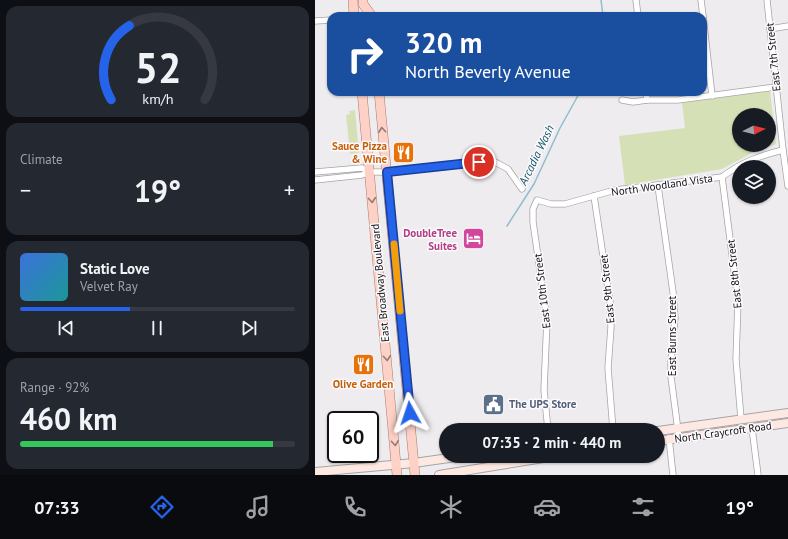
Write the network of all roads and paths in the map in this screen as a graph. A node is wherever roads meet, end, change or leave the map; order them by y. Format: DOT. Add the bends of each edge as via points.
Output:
graph roads {
  1 [pos="363,0"];
  2 [pos="370,0"];
  3 [pos="636,0"];
  4 [pos="701,0"];
  5 [pos="767,0"];
  6 [pos="353,2"];
  7 [pos="354,12"];
  8 [pos="358,12"];
  9 [pos="369,12"];
  10 [pos="371,12"];
  11 [pos="638,12"];
  12 [pos="702,12"];
  13 [pos="327,20"];
  14 [pos="315,21"];
  15 [pos="788,26"];
  16 [pos="770,29"];
  17 [pos="707,52"];
  18 [pos="776,87"];
  19 [pos="362,96"];
  20 [pos="379,96"];
  21 [pos="646,96"];
  22 [pos="712,96"];
  23 [pos="622,100"];
  24 [pos="647,100"];
  25 [pos="783,150"];
  26 [pos="315,172"];
  27 [pos="370,172"];
  28 [pos="387,172"];
  29 [pos="722,177"];
  30 [pos="315,180"];
  31 [pos="658,186"];
  32 [pos="788,186"];
  33 [pos="522,189"];
  34 [pos="595,196"];
  35 [pos="537,200"];
  36 [pos="788,413"];
  37 [pos="741,419"];
  38 [pos="547,423"];
  39 [pos="612,423"];
  40 [pos="788,423"];
  41 [pos="678,428"];
  42 [pos="752,428"];
  43 [pos="665,430"];
  44 [pos="668,430"];
  45 [pos="679,438"];
  46 [pos="669,439"];
  47 [pos="665,440"];
  48 [pos="439,459"];
  49 [pos="414,463"];
  50 [pos="511,463"];
  51 [pos="397,464"];
  52 [pos="315,472"];
  53 [pos="397,475"];
  54 [pos="415,475"];
  55 [pos="439,475"];
  56 [pos="673,475"];
  57 [pos="758,475"];
  1 -- 9 [label="main road"];
  2 -- 10 [label="main road"];
  3 -- 11 [label="street"];
  4 -- 12 [label="street"];
  5 -- 16 [label="street, East 7th Street"];
  6 -- 7 [label="main road"];
  6 -- 8 [label="main road"];
  13 -- 14 [label="street"];
  15 -- 16 [label="street"];
  16 -- 18 [label="street, East 7th Street"];
  17 -- 22 [label="street"];
  18 -- 22 [label="street"];
  18 -- 25 [label="street, East 7th Street"];
  19 -- 27 [label="main road, East Broadway Boulevard"];
  28 -- 20 [label="main road, East Broadway Boulevard, one-way"];
  21 -- 24 [label="street"];
  22 -- 24 [label="street"];
  23 -- 24 [label="street"];
  25 -- 29 [label="street, North Woodland Vista" via="756,157 735,167"];
  25 -- 32 [label="street, East 7th Street"];
  26 -- 27 [label="street" via="361,168"];
  27 -- 28 [label="street"];
  27 -- 30 [label="street"];
  27 -- 51 [label="main road, East Broadway Boulevard, one-way"];
  28 -- 33 [label="street" via="495,162 508,170"];
  28 -- 49 [label="main road, East Broadway Boulevard"];
  29 -- 31 [label="street, North Woodland Vista"];
  29 -- 37 [label="street, East 8th Street" via="738,301 736,359"];
  31 -- 34 [label="street, North Woodland Vista" via="615,190"];
  31 -- 41 [label="street, East Burns Street" via="673,292 675,318 671,377"];
  34 -- 35 [label="street, North Woodland Vista" via="565,204"];
  34 -- 39 [label="street, East 9th Street" via="611,327 608,368"];
  35 -- 38 [label="street, East 10th Street" via="533,208 533,222 547,319 544,390"];
  36 -- 37 [label="main road, North Craycroft Road"];
  37 -- 41 [label="main road, North Craycroft Road"];
  40 -- 42 [label="main road, North Craycroft Road"];
  41 -- 44 [label="main road, North Craycroft Road"];
  41 -- 45 [label="street, East Burns Street"];
  42 -- 45 [label="main road, North Craycroft Road"];
  42 -- 57 [label="street"];
  43 -- 44 [label="main road, North Craycroft Road"];
  44 -- 46 [label="street"];
  45 -- 46 [label="main road, North Craycroft Road"];
  46 -- 47 [label="main road, North Craycroft Road"];
  46 -- 56 [label="street"];
  48 -- 49 [label="main road"];
  49 -- 51 [label="main road"];
  49 -- 54 [label="main road, East Broadway Boulevard"];
  50 -- 55 [label="main road"];
  51 -- 52 [label="main road"];
  51 -- 53 [label="main road, East Broadway Boulevard"];
}
